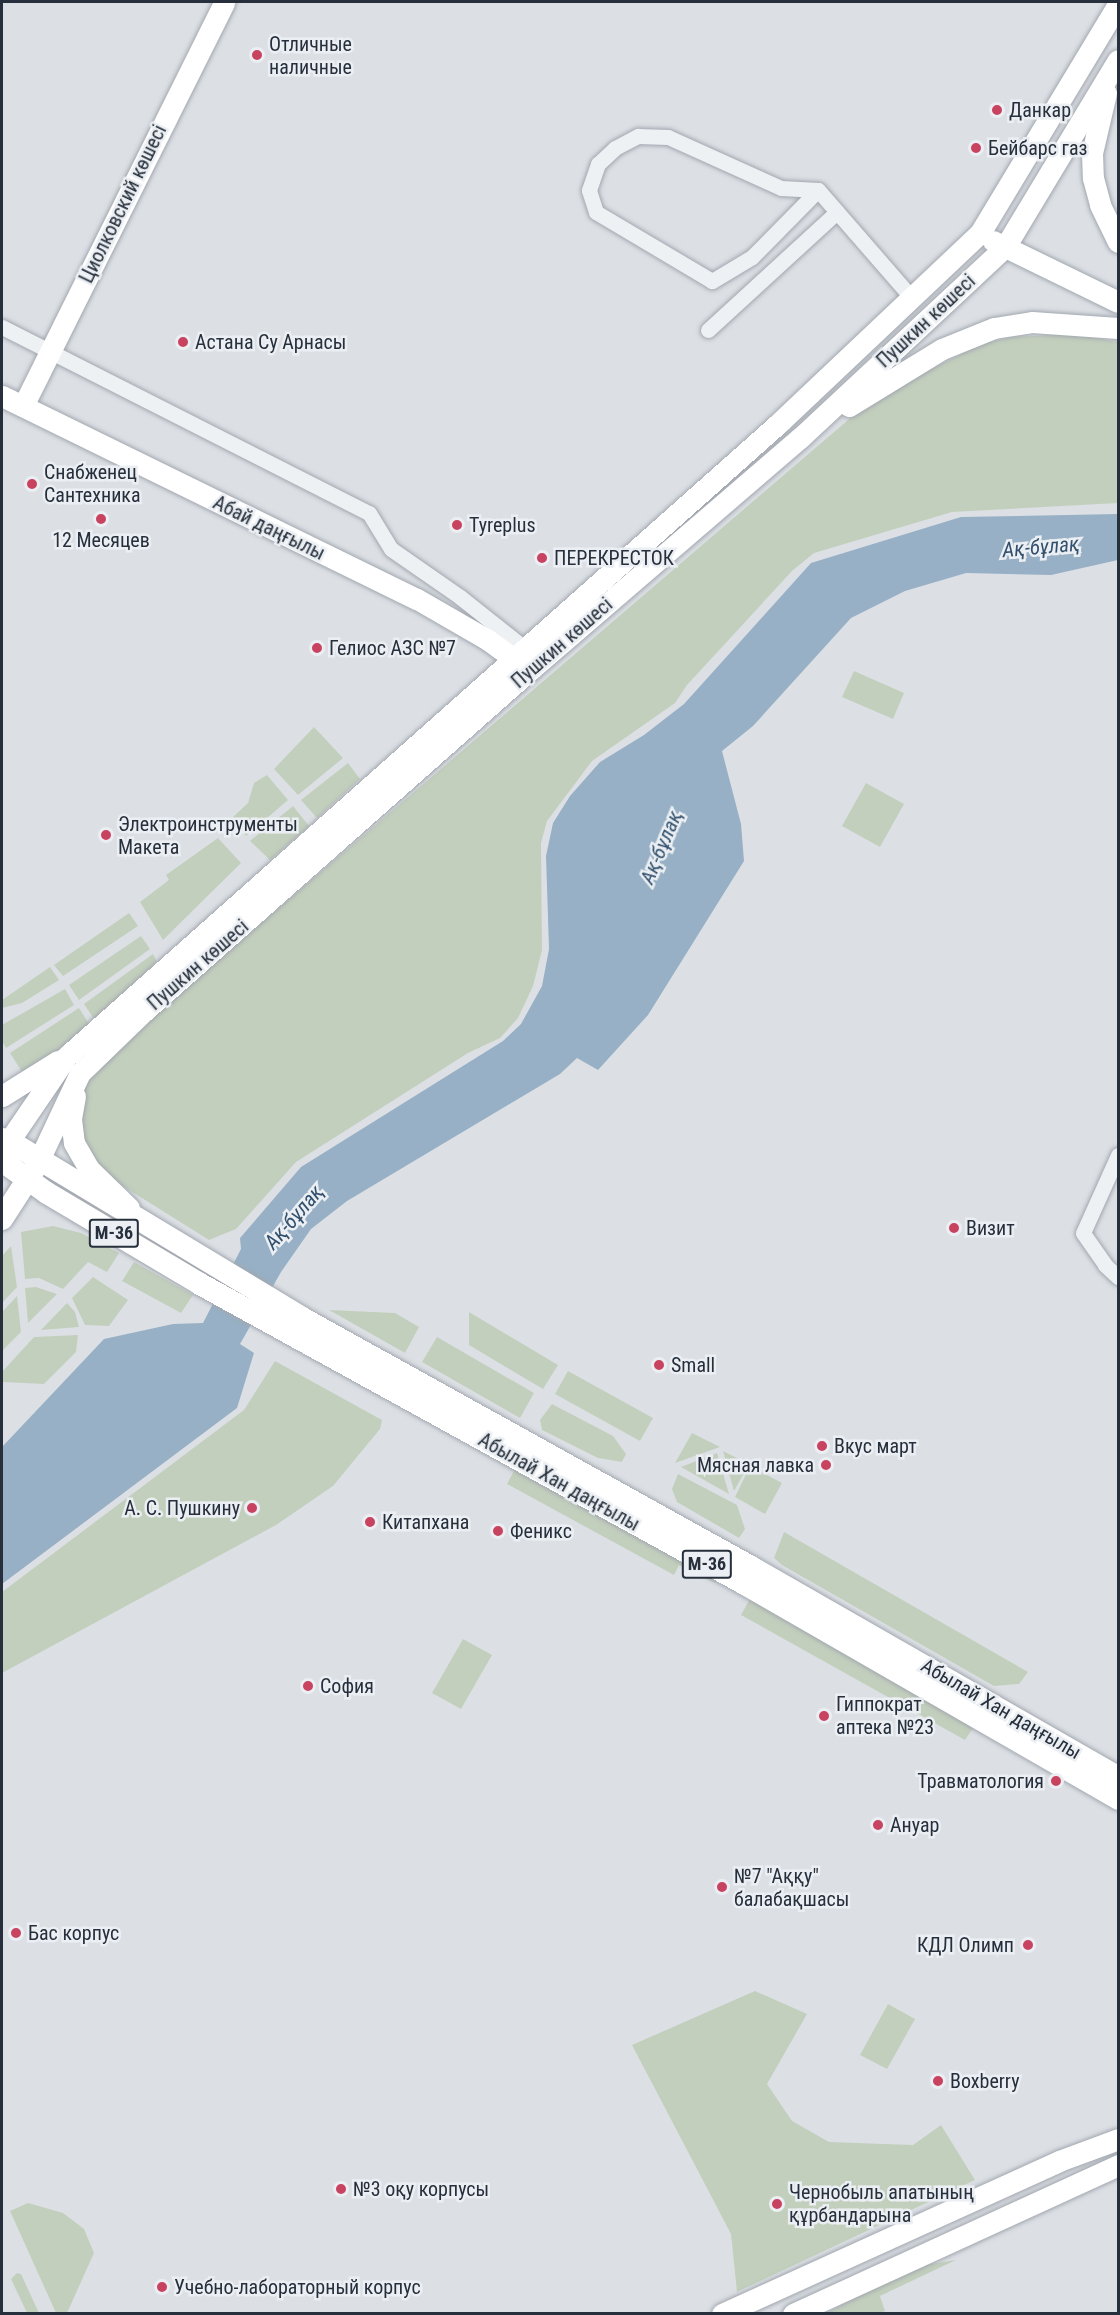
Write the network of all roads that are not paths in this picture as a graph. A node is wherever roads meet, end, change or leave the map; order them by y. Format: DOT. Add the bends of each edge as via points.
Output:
graph roads {
  1 [pos="224,2"];
  2 [pos="1119,4"];
  3 [pos="1114,67"];
  4 [pos="818,190"];
  5 [pos="837,212"];
  6 [pos="980,233"];
  7 [pos="1119,242"];
  8 [pos="1005,247"];
  9 [pos="911,297"];
  10 [pos="1119,302"];
  11 [pos="2,327"];
  12 [pos="1119,328"];
  13 [pos="708,330"];
  14 [pos="49,352"];
  15 [pos="2,396"];
  16 [pos="23,406"];
  17 [pos="800,438"];
  18 [pos="527,660"];
  19 [pos="73,1064"];
  20 [pos="2,1096"];
  21 [pos="3,1148"];
  22 [pos="1119,1155"];
  23 [pos="39,1160"];
  24 [pos="29,1181"];
  25 [pos="2,1219"];
  26 [pos="152,1229"];
  27 [pos="1096,1253"];
  28 [pos="1119,1265"];
  29 [pos="204,1274"];
  30 [pos="1119,1277"];
  31 [pos="298,1327"];
  32 [pos="1119,1777"];
  33 [pos="1119,1799"];
  34 [pos="1119,2139"];
  35 [pos="1119,2165"];
  36 [pos="830,2297"];
  37 [pos="722,2313"];
  38 [pos="793,2313"];
  39 [pos="812,2313"];
  1 -- 14 [label="main road, Циолковский көшесі"];
  2 -- 6 [label="main road, Пушкин көшесі"];
  3 -- 7 [label="main road" via="1092,153 1100,205"];
  3 -- 8 [label="main road, Пушкин көшесі"];
  4 -- 4 [label="street" via="781,188 668,137 638,135 598,164 589,190 596,212 712,281 752,257"];
  4 -- 5 [label="street"];
  5 -- 9 [label="street"];
  5 -- 13 [label="street"];
  6 -- 8 [label="main road"];
  6 -- 9 [label="main road, Пушкин көшесі"];
  8 -- 10 [label="main road"];
  8 -- 17 [label="main road, Пушкин көшесі"];
  9 -- 18 [label="main road, Пушкин көшесі"];
  11 -- 14 [label="street"];
  12 -- 17 [label="main road" via="1032,322 978,334 942,348"];
  14 -- 16 [label="main road, Циолковский көшесі"];
  14 -- 18 [label="street" via="369,513 391,549 460,597"];
  15 -- 16 [label="main road, Абай даңғылы"];
  16 -- 18 [label="main road, Абай даңғылы" via="417,599"];
  17 -- 18 [label="main road, Пушкин көшесі"];
  18 -- 19 [label="main road, Пушкин көшесі"];
  19 -- 20 [label="main road"];
  19 -- 21 [label="main road, Пушкин көшесі"];
  19 -- 23 [label="main road, Пушкин көшесі"];
  19 -- 26 [label="main road" via="74,1143 89,1169"];
  21 -- 23 [label="main road, Абылай Хан даңғылы / M-36"];
  21 -- 24 [label="main road, Абылай Хан даңғылы"];
  22 -- 27 [label="street" via="1083,1233"];
  23 -- 24 [label="main road, Пушкин көшесі"];
  23 -- 26 [label="main road, Абылай Хан даңғылы / M-36"];
  24 -- 25 [label="main road, Пушкин көшесі"];
  24 -- 29 [label="main road, Абылай Хан даңғылы / M-36"];
  26 -- 29 [label="main road, Абылай Хан даңғылы / M-36"];
  27 -- 28 [label="street"];
  27 -- 30 [label="street"];
  29 -- 31 [label="main road, Абылай Хан даңғылы / M-36"];
  31 -- 32 [label="main road, Абылай Хан даңғылы / M-36" via="792,1590"];
  31 -- 33 [label="main road, Абылай Хан даңғылы / M-36"];
  34 -- 37 [label="main road" via="1059,2161"];
  35 -- 36 [label="main road"];
  36 -- 38 [label="main road"];
  36 -- 39 [label="main road"];
}
